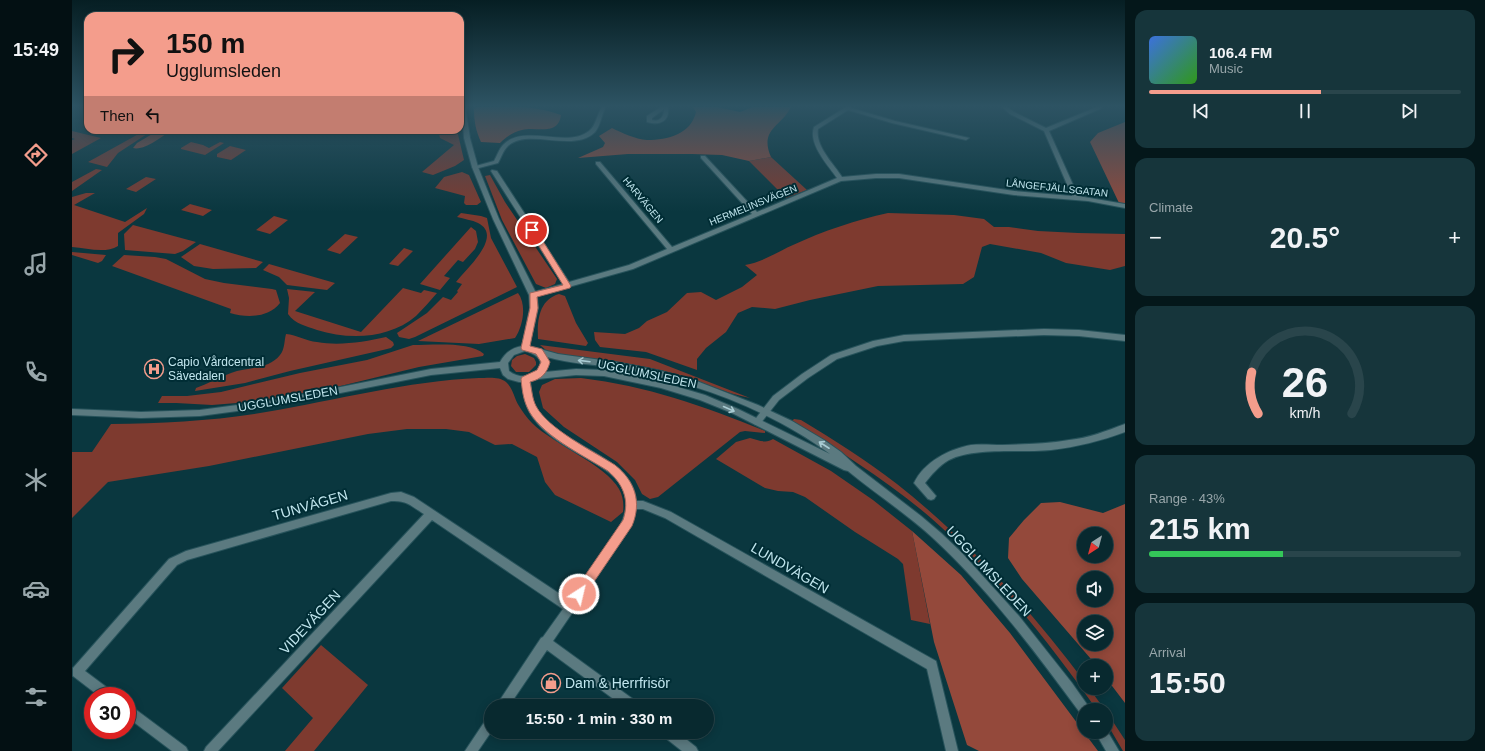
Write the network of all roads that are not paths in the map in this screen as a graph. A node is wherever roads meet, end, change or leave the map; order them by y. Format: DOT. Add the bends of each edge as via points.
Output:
graph roads {
  1 [pos="467,142"];
  2 [pos="511,142"];
  3 [pos="816,142"];
  4 [pos="1051,142"];
  5 [pos="703,157"];
  6 [pos="598,163"];
  7 [pos="475,167"];
  8 [pos="494,171"];
  9 [pos="840,179"];
  10 [pos="987,189"];
  11 [pos="1076,198"];
  12 [pos="1125,206"];
  13 [pos="756,214"];
  14 [pos="672,250"];
  15 [pos="568,286"];
  16 [pos="532,295"];
  17 [pos="1125,338"];
  18 [pos="525,348"];
  19 [pos="539,352"];
  20 [pos="503,365"];
  21 [pos="537,376"];
  22 [pos="526,379"];
  23 [pos="765,411"];
  24 [pos="72,412"];
  25 [pos="757,422"];
  26 [pos="1125,428"];
  27 [pos="854,470"];
  28 [pos="931,496"];
  29 [pos="632,505"];
  30 [pos="431,514"];
  31 [pos="570,607"];
  32 [pos="545,642"];
  33 [pos="97,687"];
  34 [pos="507,699"];
  35 [pos="622,699"];
  36 [pos="1080,703"];
  37 [pos="136,717"];
  38 [pos="484,732"];
  39 [pos="676,739"];
  40 [pos="1105,739"];
  41 [pos="182,751"];
  42 [pos="210,751"];
  43 [pos="471,751"];
  44 [pos="692,751"];
  45 [pos="952,751"];
  46 [pos="1113,751"];
  1 -- 7 [label="street"];
  2 -- 7 [label="street" via="504,146 496,162"];
  3 -- 9 [label="street"];
  4 -- 11 [label="street"];
  5 -- 13 [label="street"];
  6 -- 14 [label="street, HARVÄGEN"];
  7 -- 16 [label="street"];
  8 -- 15 [label="street"];
  9 -- 10 [label="street, HERMELINSVÄGEN" via="899,176"];
  9 -- 13 [label="street, HERMELINSVÄGEN"];
  10 -- 11 [label="street, LÅNGEFJÄLLSGATAN"];
  11 -- 12 [label="street, LÅNGEFJÄLLSGATAN"];
  13 -- 14 [label="street, HERMELINSVÄGEN"];
  14 -- 15 [label="street, HERMELINSVÄGEN" via="624,269"];
  15 -- 16 [label="street, HERMELINSVÄGEN"];
  16 -- 18 [label="street" via="534,308"];
  17 -- 23 [label="street" via="1079,333 1024,332 904,338 866,346 834,357 780,394"];
  18 -- 19 [label="street, UGGLUMSLEDEN"];
  18 -- 20 [label="street" via="508,354"];
  19 -- 21 [label="street" via="545,362"];
  23 -- 19 [label="street, UGGLUMSLEDEN, one-way" via="731,396 666,376 615,365 558,358"];
  20 -- 22 [label="street" via="508,375"];
  20 -- 24 [label="street, UGGLUMSLEDEN" via="431,372 275,403 200,413 142,415"];
  21 -- 22 [label="street, UGGLUMSLEDEN"];
  21 -- 25 [label="street, UGGLUMSLEDEN, one-way" via="590,372 630,377 702,397"];
  22 -- 29 [label="street" via="531,407 539,419 550,429 619,474 630,492"];
  23 -- 25 [label="street"];
  27 -- 23 [label="street, UGGLUMSLEDEN, one-way" via="835,452"];
  25 -- 27 [label="street, UGGLUMSLEDEN"];
  26 -- 28 [label="street" via="1085,443 957,452 934,465 919,484"];
  27 -- 36 [label="street, UGGLUMSLEDEN" via="937,536 978,578 1034,642"];
  29 -- 31 [label="street" via="623,531"];
  29 -- 45 [label="street, LUNDVÄGEN" via="643,505 668,515 932,665"];
  30 -- 31 [label="street, TUNVÄGEN"];
  30 -- 33 [label="street, TUNVÄGEN" via="407,497 391,497 180,558 166,568 76,672"];
  30 -- 42 [label="street, VIDEVÄGEN"];
  31 -- 32 [label="street"];
  32 -- 34 [label="street"];
  32 -- 35 [label="street"];
  37 -- 41 [label="street"];
  38 -- 43 [label="street"];
  39 -- 44 [label="street"];
  40 -- 46 [label="street"];
}
